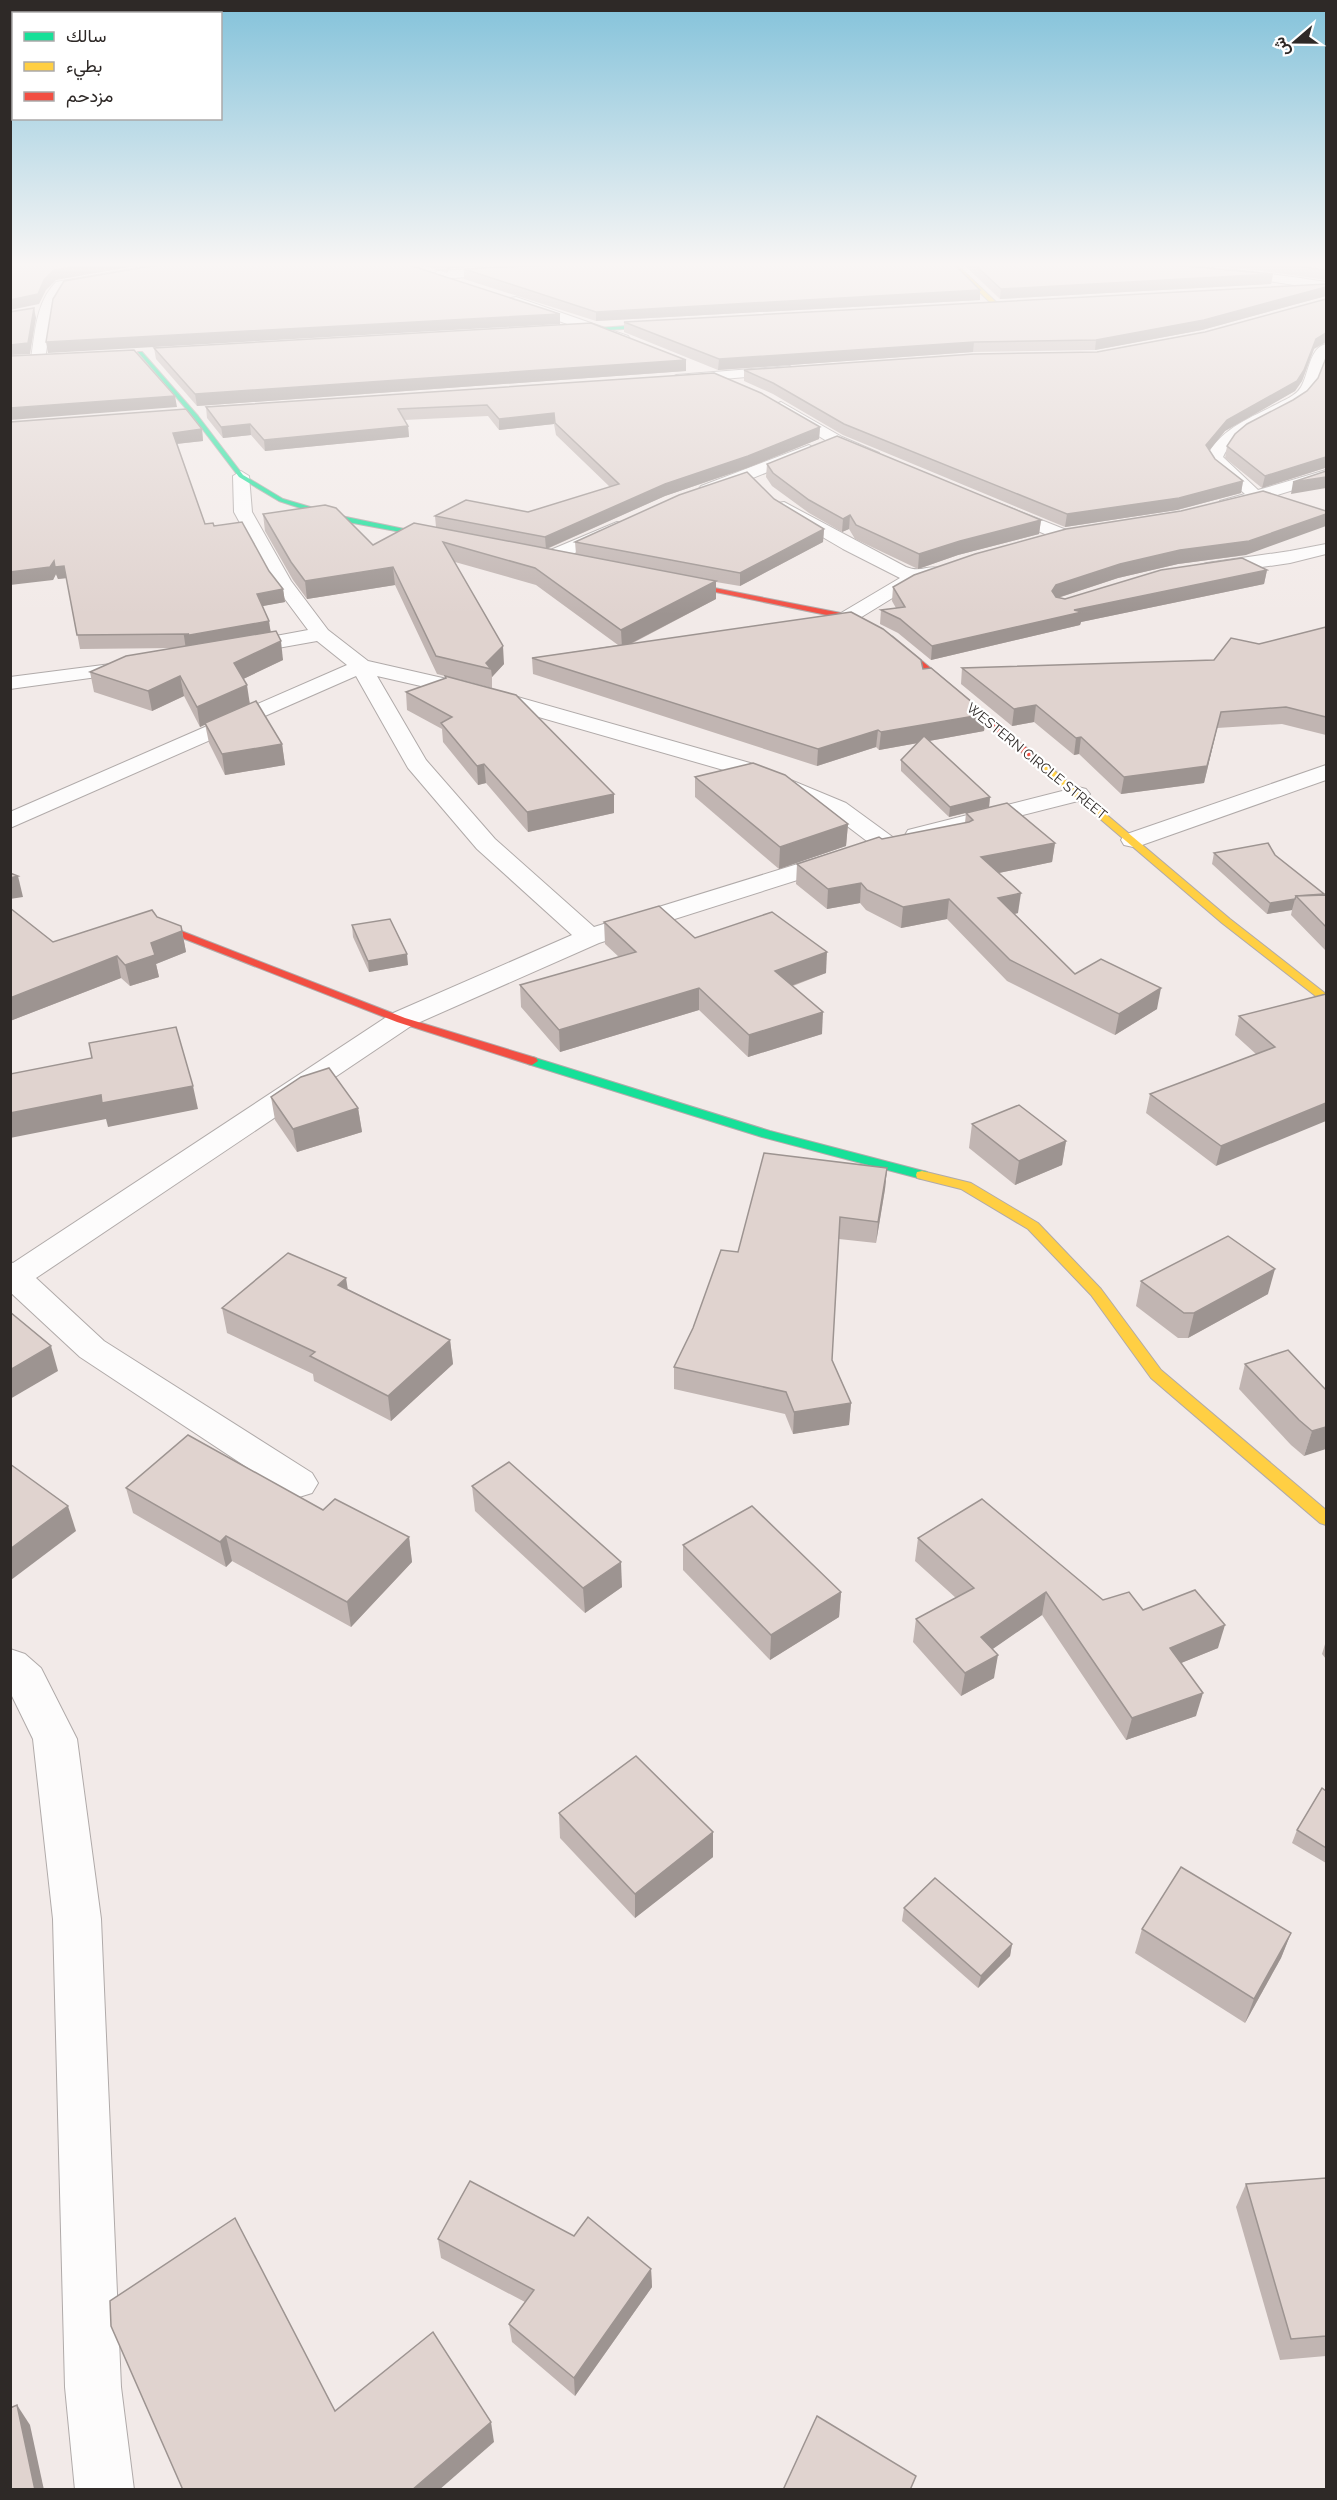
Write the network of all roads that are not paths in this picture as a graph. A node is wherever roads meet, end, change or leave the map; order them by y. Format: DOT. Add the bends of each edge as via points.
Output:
graph roads {
  1 [pos="166,382"];
  2 [pos="730,382"];
  3 [pos="1312,382"];
  4 [pos="747,389"];
  5 [pos="767,399"];
  6 [pos="215,411"];
  7 [pos="192,412"];
  8 [pos="169,414"];
  9 [pos="836,440"];
  10 [pos="890,463"];
  11 [pos="754,474"];
  12 [pos="241,476"];
  13 [pos="1324,477"];
  14 [pos="692,495"];
  15 [pos="1259,496"];
  16 [pos="987,503"];
  17 [pos="1212,508"];
  18 [pos="631,521"];
  19 [pos="1082,533"];
  20 [pos="1063,535"];
  21 [pos="455,540"];
  22 [pos="1030,544"];
  23 [pos="1326,549"];
  24 [pos="542,557"];
  25 [pos="571,562"];
  26 [pos="946,567"];
  27 [pos="1194,570"];
  28 [pos="652,578"];
  29 [pos="917,578"];
  30 [pos="848,617"];
  31 [pos="321,634"];
  32 [pos="220,652"];
  33 [pos="153,664"];
  34 [pos="361,666"];
  35 [pos="10,682"];
  36 [pos="1326,772"];
  37 [pos="1078,794"];
  38 [pos="10,820"];
  39 [pos="1134,840"];
  40 [pos="885,843"];
  41 [pos="171,930"];
  42 [pos="590,937"];
  43 [pos="1326,999"];
  44 [pos="401,1020"];
  45 [pos="13,1275"];
  46 [pos="299,1483"];
  47 [pos="1326,1519"];
  48 [pos="10,1666"];
  49 [pos="105,2490"];
  1 -- 7 [label="street"];
  2 -- 4 [label="street"];
  3 -- 15 [label="street" via="1297,399 1216,449 1214,458 1220,466"];
  5 -- 9 [label="street"];
  6 -- 7 [label="street"];
  7 -- 8 [label="street"];
  7 -- 12 [label="street"];
  9 -- 10 [label="street"];
  9 -- 11 [label="street"];
  11 -- 14 [label="street"];
  11 -- 29 [label="street" via="756,484 769,495 841,542"];
  12 -- 21 [label="street" via="281,500 340,518"];
  12 -- 31 [label="street" via="243,512 282,583"];
  13 -- 15 [label="street"];
  15 -- 17 [label="street"];
  16 -- 20 [label="street"];
  18 -- 24 [label="street"];
  19 -- 20 [label="street"];
  20 -- 22 [label="street"];
  23 -- 27 [label="street"];
  24 -- 25 [label="street"];
  26 -- 29 [label="street"];
  28 -- 30 [label="street, WESTERN CIRCLE STREET"];
  29 -- 30 [label="street"];
  30 -- 37 [label="street, WESTERN CIRCLE STREET" via="891,639"];
  31 -- 32 [label="street"];
  31 -- 34 [label="street"];
  33 -- 35 [label="street"];
  34 -- 38 [label="street"];
  34 -- 40 [label="street" via="474,692 742,768 838,808"];
  34 -- 42 [label="street" via="416,763 486,844"];
  36 -- 39 [label="street"];
  37 -- 39 [label="street, WESTERN CIRCLE STREET"];
  37 -- 40 [label="street"];
  39 -- 43 [label="street, WESTERN CIRCLE STREET" via="1226,921"];
  40 -- 42 [label="street"];
  41 -- 44 [label="street"];
  42 -- 44 [label="street"];
  44 -- 45 [label="street"];
  44 -- 47 [label="street" via="766,1134 966,1186 1034,1226 1096,1292 1156,1374"];
  45 -- 46 [label="street" via="92,1349"];
  48 -- 49 [label="street" via="26,1680 55,1739 77,1919 93,2387"];
}
